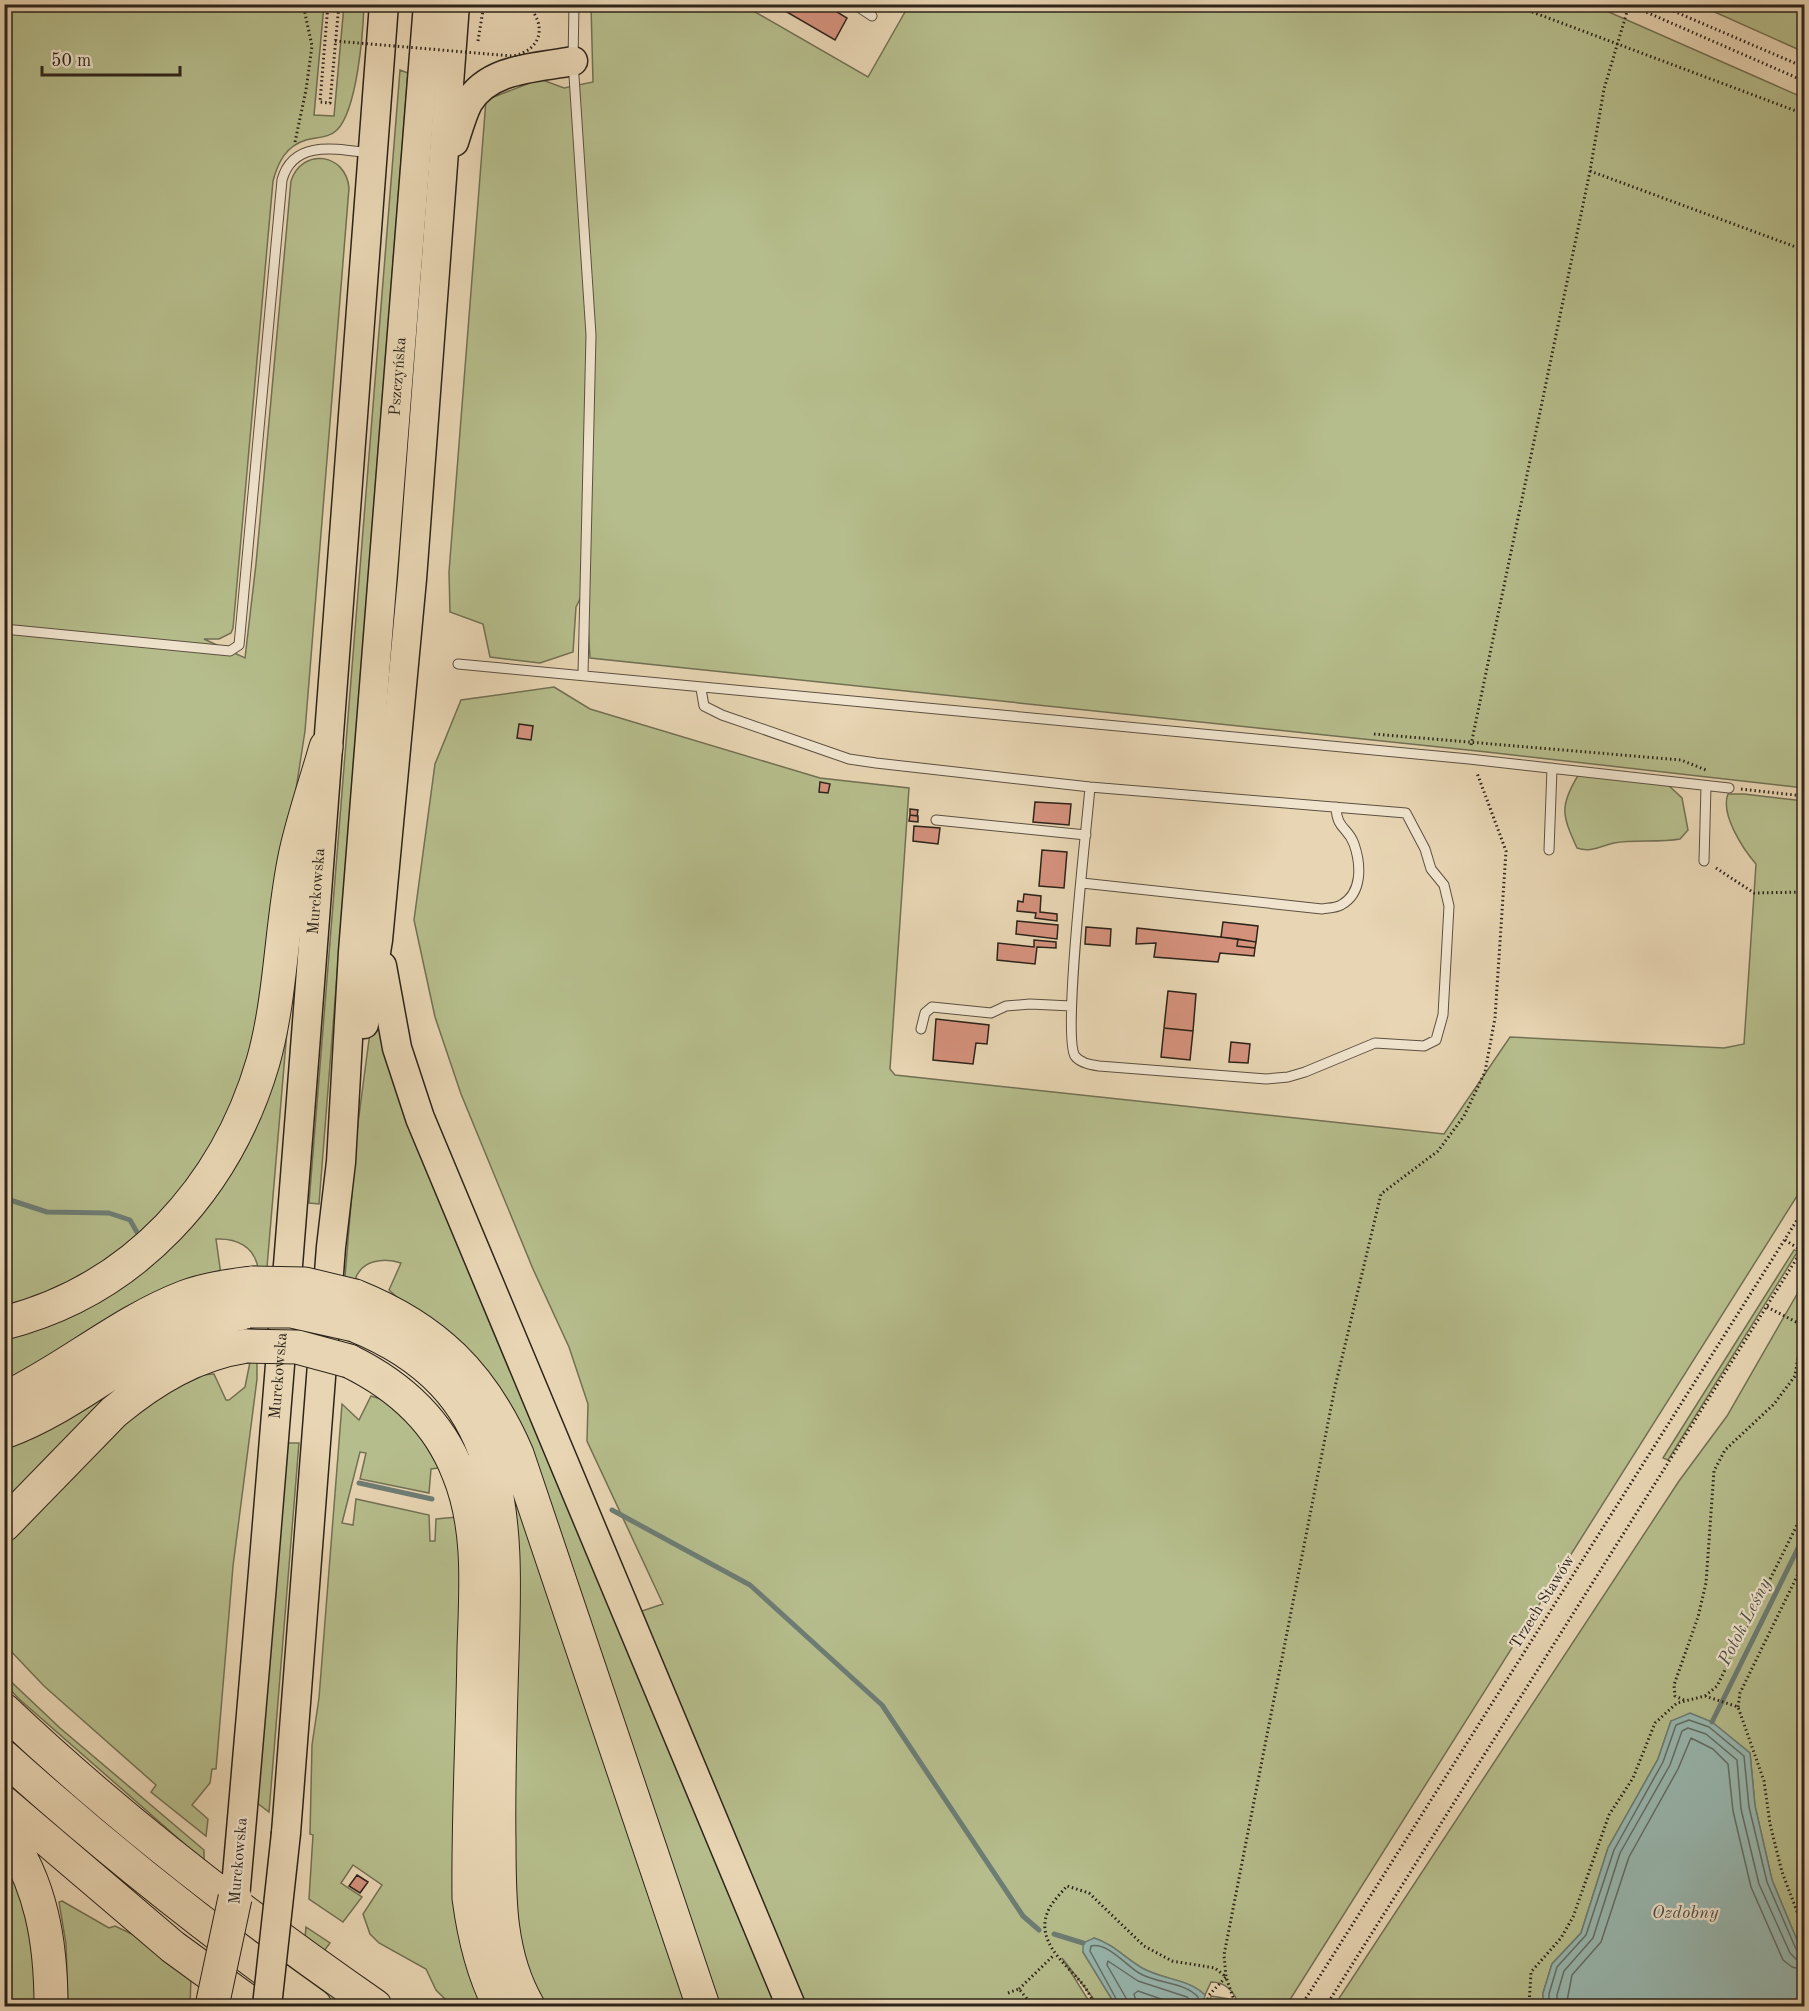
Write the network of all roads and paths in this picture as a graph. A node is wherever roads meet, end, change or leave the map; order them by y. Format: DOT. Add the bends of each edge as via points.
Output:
graph roads {
  1 [pos="303,4"];
  2 [pos="328,4"];
  3 [pos="339,4"];
  4 [pos="384,4"];
  5 [pos="428,4"];
  6 [pos="455,4"];
  7 [pos="484,4"];
  8 [pos="526,4"];
  9 [pos="574,4"];
  10 [pos="854,4"];
  11 [pos="1511,4"];
  12 [pos="1657,4"];
  13 [pos="1781,4"];
  14 [pos="1629,5"];
  15 [pos="1804,15"];
  16 [pos="872,16"];
  17 [pos="335,41"];
  18 [pos="1616,43"];
  19 [pos="476,52"];
  20 [pos="573,61"];
  21 [pos="1804,67"];
  22 [pos="1804,81"];
  23 [pos="1804,114"];
  24 [pos="370,153"];
  25 [pos="291,161"];
  26 [pos="1590,171"];
  27 [pos="442,176"];
  28 [pos="1804,250"];
  29 [pos="4,628"];
  30 [pos="458,664"];
  31 [pos="583,674"];
  32 [pos="701,689"];
  33 [pos="326,747"];
  34 [pos="1469,759"];
  35 [pos="1552,768"];
  36 [pos="1706,786"];
  37 [pos="1090,787"];
  38 [pos="1729,788"];
  39 [pos="1804,796"];
  40 [pos="1336,807"];
  41 [pos="936,820"];
  42 [pos="1086,835"];
  43 [pos="1549,850"];
  44 [pos="1704,861"];
  45 [pos="1082,883"];
  46 [pos="1804,892"];
  47 [pos="378,940"];
  48 [pos="1071,1006"];
  49 [pos="921,1029"];
  50 [pos="341,1162"];
  51 [pos="1804,1209"];
  52 [pos="1785,1240"];
  53 [pos="1804,1250"];
  54 [pos="251,1297"];
  55 [pos="1767,1307"];
  56 [pos="355,1310"];
  57 [pos="1804,1320"];
  58 [pos="4,1323"];
  59 [pos="1802,1325"];
  60 [pos="4,1399"];
  61 [pos="4,1432"];
  62 [pos="1804,1511"];
  63 [pos="4,1525"];
  64 [pos="1804,1562"];
  65 [pos="1705,1696"];
  66 [pos="1686,1701"];
  67 [pos="1738,1707"];
  68 [pos="4,1710"];
  69 [pos="4,1757"];
  70 [pos="4,1803"];
  71 [pos="4,1831"];
  72 [pos="235,1898"];
  73 [pos="1804,1930"];
  74 [pos="1054,1954"];
  75 [pos="1226,1977"];
  76 [pos="1019,1989"];
  77 [pos="1008,1993"];
  78 [pos="51,2007"];
  79 [pos="212,2007"];
  80 [pos="227,2007"];
  81 [pos="254,2007"];
  82 [pos="267,2007"];
  83 [pos="315,2007"];
  84 [pos="375,2007"];
  85 [pos="500,2007"];
  86 [pos="528,2007"];
  87 [pos="703,2007"];
  88 [pos="791,2007"];
  89 [pos="1034,2007"];
  90 [pos="1096,2007"];
  91 [pos="1206,2007"];
  92 [pos="1236,2007"];
  93 [pos="1301,2007"];
  94 [pos="1326,2007"];
  95 [pos="1529,2007"];
  1 -- 25 [label="path" via="312,46"];
  2 -- 17 [label="path" via="320,102 330,103"];
  3 -- 17 [label="path"];
  4 -- 24 [label="main road"];
  5 -- 50 [label="main road, Pszczyńska" via="352,952"];
  6 -- 27 [label="main road"];
  7 -- 19 [label="path"];
  8 -- 19 [label="path, bridge" via="539,20 538,36 525,54"];
  9 -- 20 [label="lane"];
  10 -- 16 [label="lane"];
  11 -- 18 [label="path"];
  12 -- 21 [label="path"];
  13 -- 15 [label="path"];
  14 -- 18 [label="path"];
  14 -- 22 [label="path"];
  17 -- 19 [label="path, bridge"];
  18 -- 23 [label="path"];
  18 -- 26 [label="path"];
  20 -- 27 [label="main road" via="520,70 482,87 469,102"];
  20 -- 31 [label="lane" via="591,335"];
  24 -- 25 [label="lane" via="317,149 301,153"];
  24 -- 33 [label="main road"];
  25 -- 29 [label="lane" via="281,189 239,645 230,651"];
  26 -- 28 [label="path"];
  26 -- 34 [label="path"];
  27 -- 47 [label="main road" via="412,579"];
  30 -- 31 [label="lane"];
  31 -- 32 [label="lane"];
  32 -- 34 [label="lane"];
  32 -- 37 [label="lane" via="704,706 722,715 849,759"];
  33 -- 58 [label="highway" via="296,852 263,1061 221,1161 178,1220 122,1269 82,1295"];
  33 -- 72 [label="main road, Murckowska" via="270,1510"];
  34 -- 35 [label="lane"];
  34 -- 75 [label="path" via="1506,850 1494,1018 1485,1072 1464,1116 1438,1151 1381,1194 1333,1399 1224,1955"];
  35 -- 36 [label="lane"];
  35 -- 43 [label="lane"];
  36 -- 38 [label="lane"];
  36 -- 44 [label="lane"];
  37 -- 40 [label="lane"];
  37 -- 42 [label="lane"];
  38 -- 39 [label="path"];
  40 -- 45 [label="lane" via="1336,821 1353,843 1360,874 1354,893 1341,905 1322,909"];
  40 -- 48 [label="lane" via="1406,813 1431,868 1444,885 1448,917 1443,1015 1436,1040 1424,1046 1375,1043 1288,1077 1242,1078 1100,1066 1076,1058 1071,1044"];
  41 -- 42 [label="lane"];
  42 -- 45 [label="lane"];
  44 -- 46 [label="path" via="1754,893"];
  45 -- 48 [label="lane"];
  47 -- 50 [label="main road"];
  47 -- 88 [label="main road" via="392,1025 414,1101"];
  48 -- 49 [label="lane" via="1006,1006 991,1013 932,1007 925,1013"];
  50 -- 82 [label="main road, bridge" via="329,1270 286,1833"];
  51 -- 52 [label="path, Trzech Stawów"];
  52 -- 53 [label="path"];
  52 -- 93 [label="path, Trzech Stawów"];
  53 -- 55 [label="path"];
  54 -- 56 [label="highway, bridge" via="305,1284"];
  54 -- 60 [label="highway" via="187,1296"];
  54 -- 61 [label="highway" via="215,1319 172,1336 46,1413"];
  55 -- 59 [label="path"];
  55 -- 94 [label="path"];
  56 -- 86 [label="highway" via="380,1335 417,1358 449,1389 476,1430 496,1482 505,1576 498,1772 499,1902 504,1942"];
  56 -- 87 [label="highway" via="405,1319 430,1336 472,1377 503,1422"];
  57 -- 59 [label="path"];
  59 -- 66 [label="path" via="1795,1376 1774,1404 1725,1450 1714,1471 1706,1583 1674,1685 1675,1696"];
  62 -- 65 [label="path" via="1717,1686"];
  63 -- 85 [label="highway, bridge" via="130,1399 188,1362 219,1351 247,1346 297,1347 349,1361 395,1388 422,1413 449,1452 470,1508 476,1586 469,1898 475,1939"];
  64 -- 67 [label="path" via="1740,1693"];
  65 -- 66 [label="path"];
  65 -- 67 [label="path"];
  66 -- 95 [label="path" via="1677,1703 1654,1723 1633,1778 1609,1815 1573,1917 1561,1938 1531,1972"];
  67 -- 73 [label="path" via="1764,1781 1782,1872"];
  68 -- 84 [label="highway" via="146,1835 288,1946"];
  69 -- 83 [label="highway" via="189,1913"];
  70 -- 81 [label="highway" via="173,1947"];
  71 -- 78 [label="highway" via="30,1876 40,1903 51,1966"];
  72 -- 79 [label="highway, bridge"];
  72 -- 80 [label="main road, Murckowska, bridge"];
  74 -- 75 [label="path" via="1045,1921 1049,1908 1067,1886 1089,1893 1144,1946 1172,1961 1215,1968"];
  74 -- 76 [label="path"];
  74 -- 90 [label="path" via="1083,1984"];
  75 -- 91 [label="path" via="1209,1995"];
  75 -- 92 [label="path"];
  76 -- 77 [label="path"];
  76 -- 89 [label="path"];
}
